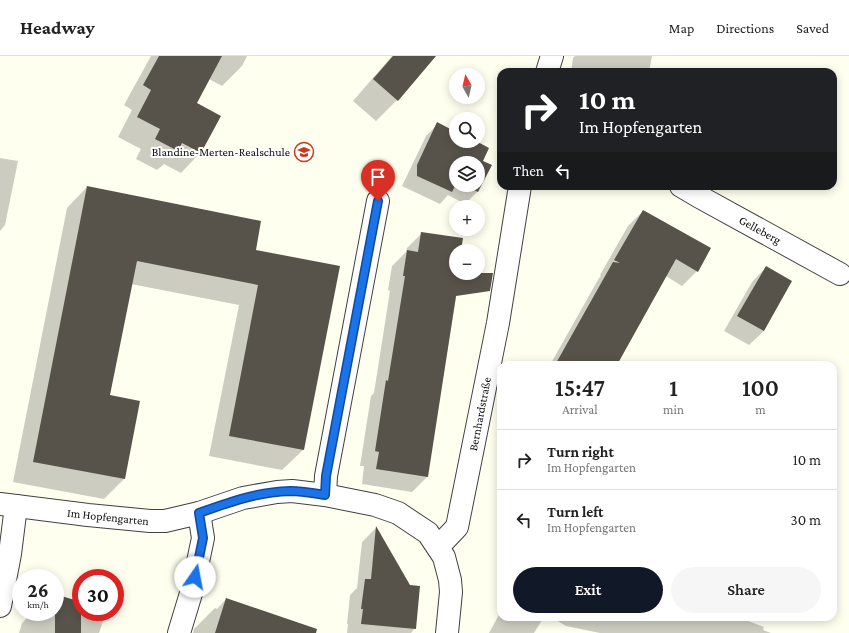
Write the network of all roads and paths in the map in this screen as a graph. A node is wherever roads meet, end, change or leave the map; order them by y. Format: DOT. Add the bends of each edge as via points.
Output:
graph roads {
  1 [pos="552,56"];
  2 [pos="548,68"];
  3 [pos="519,190"];
  4 [pos="688,190"];
  5 [pos="378,201"];
  6 [pos="840,274"];
  7 [pos="325,495"];
  8 [pos="8,505"];
  9 [pos="199,513"];
  10 [pos="438,547"];
  11 [pos="0,606"];
  12 [pos="178,633"];
  13 [pos="447,633"];
  1 -- 2 [label="street"];
  3 -- 10 [label="street, Bernhardstraße" via="498,323 457,527"];
  4 -- 6 [label="street, Gelleberg"];
  5 -- 7 [label="street" via="326,476"];
  7 -- 9 [label="street, Im Hopfengarten" via="292,491 260,494"];
  7 -- 10 [label="street, Im Hopfengarten" via="375,505 398,513 428,533"];
  8 -- 9 [label="street, Im Hopfengarten" via="150,521 165,521"];
  8 -- 11 [label="street, Im Hopfengarten" via="10,554"];
  9 -- 12 [label="street" via="203,538 192,590"];
  10 -- 13 [label="street" via="444,557 450,580"];
}
